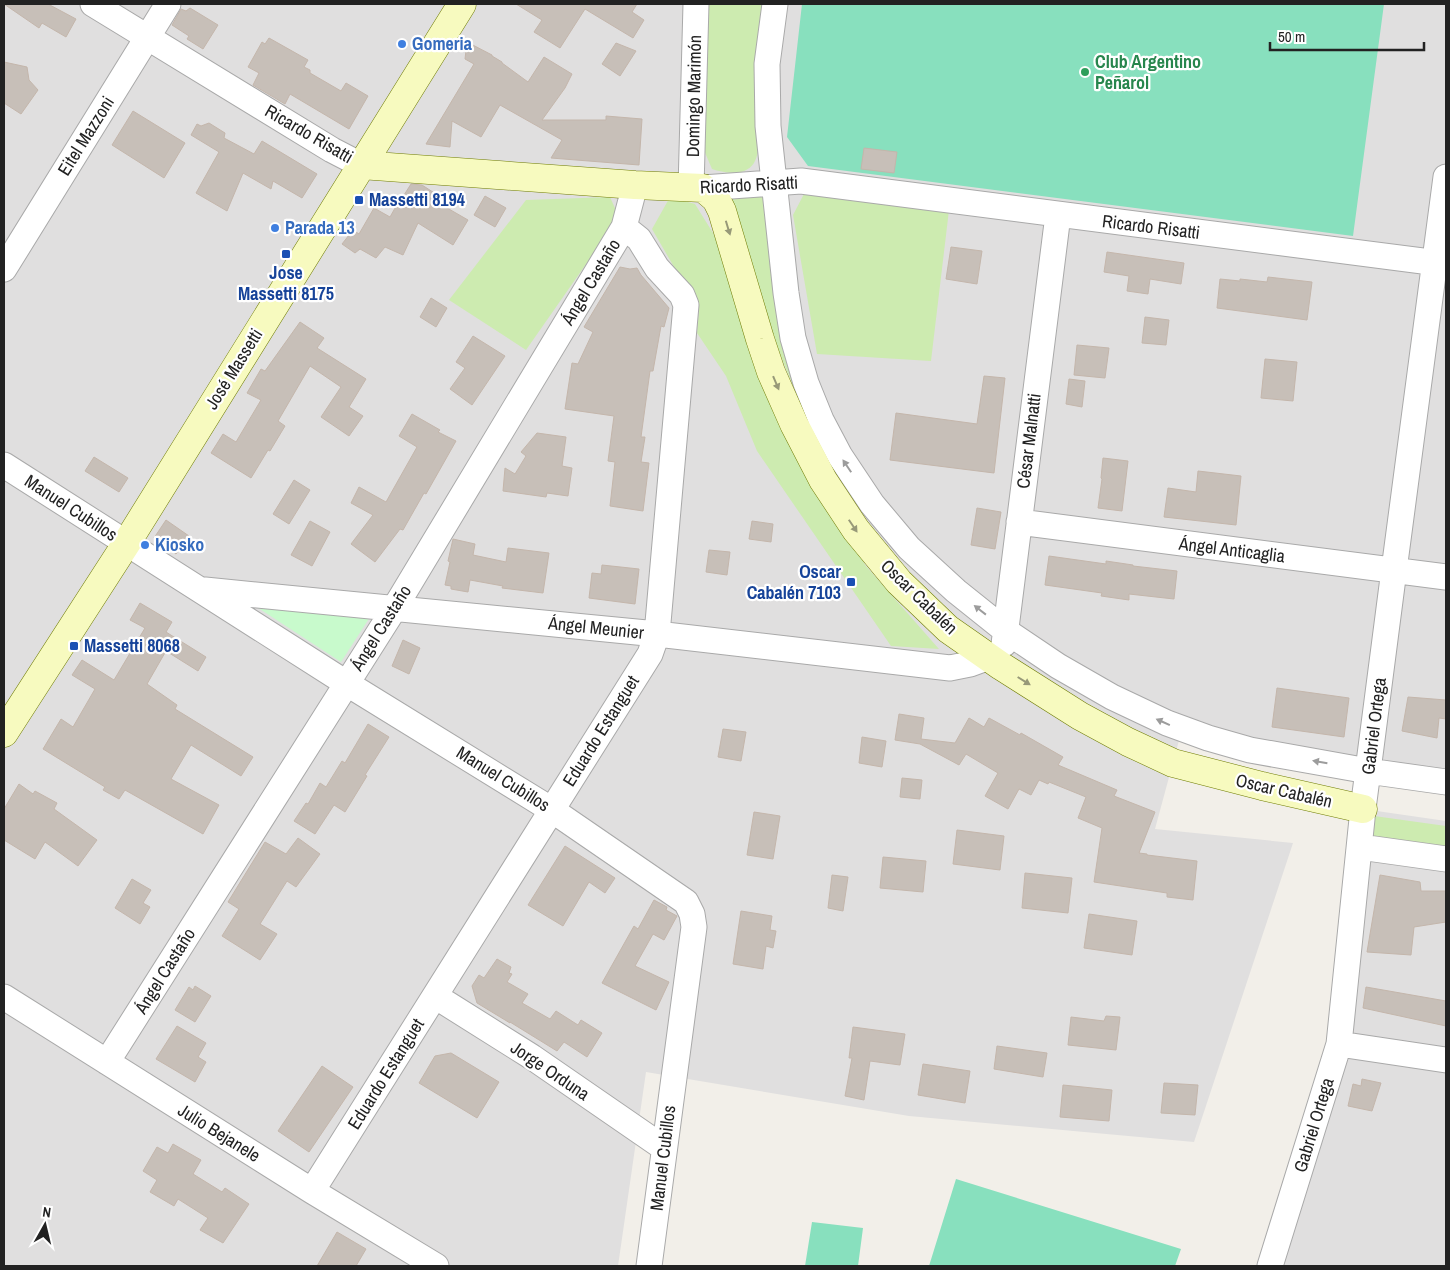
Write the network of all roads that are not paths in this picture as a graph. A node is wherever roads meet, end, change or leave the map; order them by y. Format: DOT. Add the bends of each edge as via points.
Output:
graph roads {
  1 [pos="93,4"];
  2 [pos="168,4"];
  3 [pos="462,4"];
  4 [pos="696,4"];
  5 [pos="775,4"];
  6 [pos="147,37"];
  7 [pos="361,165"];
  8 [pos="1446,177"];
  9 [pos="774,183"];
  10 [pos="635,185"];
  11 [pos="697,188"];
  12 [pos="1058,215"];
  13 [pos="624,228"];
  14 [pos="1440,263"];
  15 [pos="4,269"];
  16 [pos="4,466"];
  17 [pos="1019,522"];
  18 [pos="126,544"];
  19 [pos="1394,570"];
  20 [pos="1446,577"];
  21 [pos="200,589"];
  22 [pos="394,609"];
  23 [pos="1006,631"];
  24 [pos="656,634"];
  25 [pos="995,661"];
  26 [pos="346,683"];
  27 [pos="4,733"];
  28 [pos="1368,771"];
  29 [pos="1446,782"];
  30 [pos="1363,809"];
  31 [pos="552,810"];
  32 [pos="1360,847"];
  33 [pos="1446,859"];
  34 [pos="435,996"];
  35 [pos="4,997"];
  36 [pos="1339,1044"];
  37 [pos="1446,1060"];
  38 [pos="107,1062"];
  39 [pos="664,1148"];
  40 [pos="312,1191"];
  41 [pos="436,1266"];
  42 [pos="649,1266"];
  43 [pos="1270,1266"];
  1 -- 6 [label="street, Ricardo Risatti"];
  2 -- 6 [label="street, Eitel Mazzoni"];
  3 -- 7 [label="main road, José Massetti"];
  4 -- 11 [label="street, Domingo Marimón"];
  5 -- 9 [label="street" via="767,64 768,126"];
  6 -- 7 [label="street, Ricardo Risatti"];
  6 -- 15 [label="street, Eitel Mazzoni"];
  7 -- 10 [label="main road, Ricardo Risatti"];
  7 -- 18 [label="main road, José Massetti"];
  8 -- 14 [label="street, Gabriel Ortega"];
  9 -- 11 [label="street, Ricardo Risatti"];
  9 -- 12 [label="street, Ricardo Risatti" via="801,181"];
  23 -- 9 [label="street, one-way" via="909,548 872,504 821,420 793,338"];
  10 -- 11 [label="main road, Ricardo Risatti"];
  10 -- 13 [label="street, Ángel Castaño"];
  11 -- 25 [label="main road, Oscar Cabalén, one-way" via="716,199 722,211 772,372 794,424 824,480 856,530 899,582 948,629"];
  12 -- 14 [label="street, Ricardo Risatti"];
  12 -- 17 [label="street, César Malnatti"];
  13 -- 22 [label="street, Ángel Castaño"];
  13 -- 24 [label="street, Eduardo Estanguet" via="639,240 682,295 686,305"];
  14 -- 19 [label="street, Gabriel Ortega"];
  16 -- 18 [label="street, Manuel Cubillos"];
  17 -- 19 [label="street, Ángel Anticaglia"];
  17 -- 23 [label="street, César Malnatti"];
  18 -- 21 [label="street, Manuel Cubillos"];
  18 -- 27 [label="main road, José Massetti"];
  19 -- 20 [label="street, Ángel Anticaglia"];
  19 -- 28 [label="street, Gabriel Ortega"];
  21 -- 22 [label="street, Ángel Meunier"];
  21 -- 26 [label="street, Manuel Cubillos"];
  22 -- 24 [label="street, Ángel Meunier"];
  22 -- 26 [label="street, Ángel Castaño"];
  23 -- 25 [label="street, César Malnatti"];
  28 -- 23 [label="street, one-way" via="1250,750 1167,724 1112,698"];
  24 -- 25 [label="street, Ángel Meunier" via="950,668"];
  24 -- 31 [label="street, Eduardo Estanguet" via="650,654"];
  25 -- 30 [label="main road, Oscar Cabalén, one-way" via="1080,716 1173,763"];
  26 -- 31 [label="street, Manuel Cubillos"];
  26 -- 38 [label="street, Ángel Castaño"];
  28 -- 29 [label="street"];
  28 -- 30 [label="street, Gabriel Ortega"];
  30 -- 32 [label="street, Gabriel Ortega"];
  31 -- 34 [label="street, Eduardo Estanguet"];
  31 -- 39 [label="street, Manuel Cubillos" via="686,902 692,914 694,927"];
  32 -- 33 [label="street"];
  32 -- 36 [label="street, Gabriel Ortega"];
  34 -- 39 [label="street, Jorge Orduna" via="532,1057"];
  34 -- 40 [label="street, Eduardo Estanguet"];
  35 -- 38 [label="street, Julio Bejanele"];
  36 -- 37 [label="street"];
  36 -- 43 [label="street, Gabriel Ortega"];
  38 -- 40 [label="street, Julio Bejanele"];
  39 -- 42 [label="street, Manuel Cubillos"];
  40 -- 41 [label="street, Julio Bejanele"];
}
